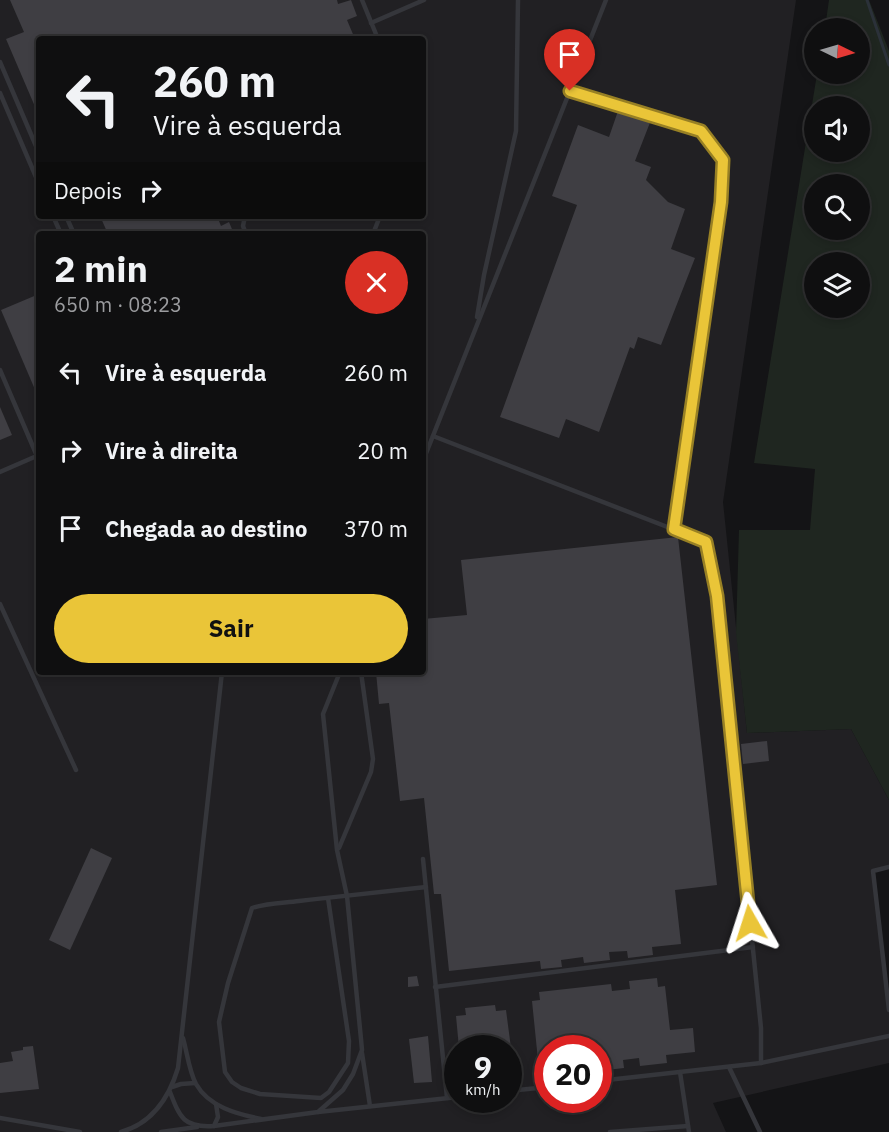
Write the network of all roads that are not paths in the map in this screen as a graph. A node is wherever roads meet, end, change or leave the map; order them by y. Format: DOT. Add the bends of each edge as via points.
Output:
graph roads {
  1 [pos="362,0"];
  2 [pos="424,0"];
  3 [pos="518,0"];
  4 [pos="606,0"];
  5 [pos="371,23"];
  6 [pos="377,36"];
  7 [pos="0,62"];
  8 [pos="570,91"];
  9 [pos="0,93"];
  10 [pos="20,109"];
  11 [pos="9,113"];
  12 [pos="36,146"];
  13 [pos="36,177"];
  14 [pos="476,327"];
  15 [pos="0,370"];
  16 [pos="433,436"];
  17 [pos="36,451"];
  18 [pos="426,453"];
  19 [pos="36,457"];
  20 [pos="0,472"];
  21 [pos="674,529"];
  22 [pos="0,604"];
  23 [pos="222,675"];
  24 [pos="339,675"];
  25 [pos="361,675"];
  26 [pos="76,770"];
  27 [pos="338,850"];
  28 [pos="423,859"];
  29 [pos="889,867"];
  30 [pos="426,887"];
  31 [pos="347,896"];
  32 [pos="328,898"];
  33 [pos="753,947"];
  34 [pos="435,987"];
  35 [pos="889,1010"];
  36 [pos="182,1035"];
  37 [pos="889,1036"];
  38 [pos="361,1039"];
  39 [pos="349,1041"];
  40 [pos="362,1050"];
  41 [pos="761,1063"];
  42 [pos="729,1067"];
  43 [pos="444,1070"];
  44 [pos="680,1072"];
  45 [pos="612,1079"];
  46 [pos="195,1083"];
  47 [pos="171,1089"];
  48 [pos="444,1098"];
  49 [pos="216,1104"];
  50 [pos="370,1106"];
  51 [pos="318,1112"];
  52 [pos="0,1118"];
  53 [pos="262,1119"];
  54 [pos="214,1126"];
  55 [pos="688,1126"];
  56 [pos="197,1127"];
  57 [pos="80,1132"];
  58 [pos="121,1132"];
  59 [pos="161,1132"];
  60 [pos="610,1132"];
  61 [pos="689,1132"];
  62 [pos="760,1132"];
  1 -- 5 [label="lane"];
  2 -- 5 [label="lane"];
  3 -- 14 [label="lane" via="516,131"];
  4 -- 8 [label="lane"];
  5 -- 6 [label="lane"];
  7 -- 10 [label="lane"];
  8 -- 14 [label="lane"];
  8 -- 21 [label="lane" via="701,131 723,160 721,202"];
  9 -- 11 [label="lane"];
  10 -- 11 [label="lane"];
  10 -- 12 [label="lane"];
  11 -- 13 [label="lane"];
  14 -- 16 [label="lane"];
  15 -- 17 [label="lane"];
  16 -- 18 [label="lane"];
  16 -- 21 [label="lane"];
  19 -- 20 [label="lane"];
  21 -- 33 [label="lane" via="706,542 717,596"];
  22 -- 26 [label="lane"];
  23 -- 36 [label="lane"];
  24 -- 27 [label="lane" via="323,714"];
  25 -- 27 [label="lane" via="373,759"];
  27 -- 31 [label="lane"];
  28 -- 30 [label="lane"];
  29 -- 35 [label="lane" via="873,871"];
  30 -- 31 [label="lane"];
  30 -- 34 [label="lane"];
  31 -- 32 [label="lane"];
  31 -- 38 [label="lane"];
  32 -- 39 [label="lane"];
  32 -- 39 [label="lane" via="252,908 219,1022 225,1072 241,1088 260,1094 321,1098 348,1063"];
  33 -- 34 [label="lane"];
  33 -- 41 [label="lane"];
  34 -- 43 [label="lane"];
  36 -- 46 [label="lane"];
  36 -- 47 [label="lane"];
  37 -- 41 [label="lane"];
  38 -- 39 [label="lane"];
  38 -- 40 [label="lane"];
  40 -- 50 [label="lane"];
  40 -- 51 [label="lane" via="343,1090"];
  41 -- 42 [label="lane"];
  42 -- 44 [label="lane"];
  42 -- 62 [label="lane"];
  44 -- 45 [label="lane"];
  44 -- 55 [label="lane"];
  46 -- 47 [label="lane"];
  46 -- 49 [label="lane"];
  47 -- 56 [label="lane" via="180,1114"];
  47 -- 58 [label="lane" via="159,1109 144,1122"];
  48 -- 50 [label="lane"];
  49 -- 53 [label="lane"];
  49 -- 54 [label="lane" via="218,1117"];
  50 -- 51 [label="lane"];
  51 -- 53 [label="lane"];
  52 -- 57 [label="lane"];
  53 -- 54 [label="lane"];
  54 -- 56 [label="lane"];
  55 -- 60 [label="lane"];
  55 -- 61 [label="lane"];
  56 -- 59 [label="lane"];
}
